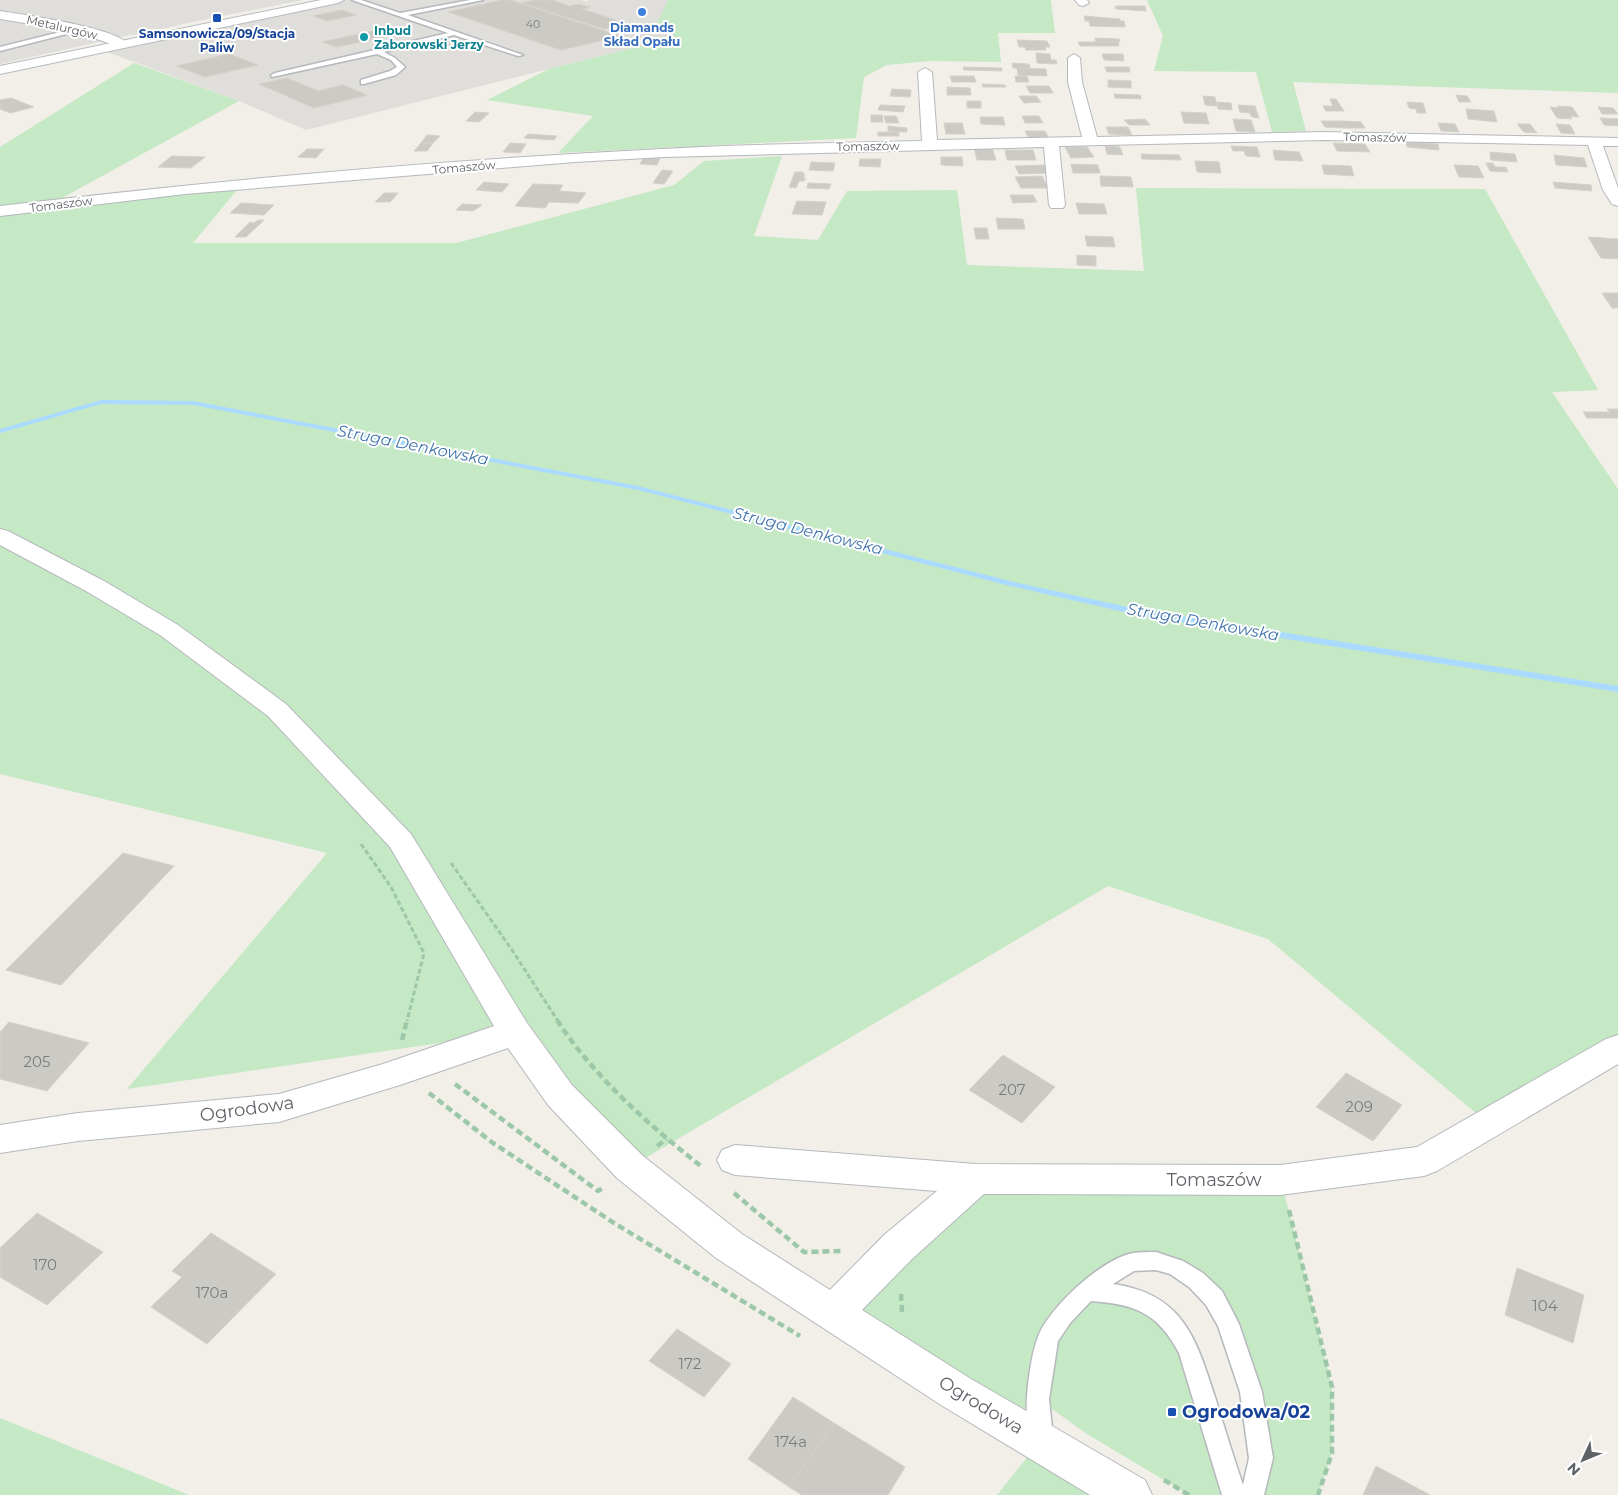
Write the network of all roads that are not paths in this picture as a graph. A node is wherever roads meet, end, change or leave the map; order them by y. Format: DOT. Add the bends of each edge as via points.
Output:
graph roads {
  1 [pos="338,0"];
  2 [pos="355,0"];
  3 [pos="458,0"];
  4 [pos="480,0"];
  5 [pos="450,5"];
  6 [pos="399,15"];
  7 [pos="0,16"];
  8 [pos="76,30"];
  9 [pos="452,34"];
  10 [pos="122,44"];
  11 [pos="0,49"];
  12 [pos="377,51"];
  13 [pos="520,55"];
  14 [pos="1074,58"];
  15 [pos="0,70"];
  16 [pos="925,72"];
  17 [pos="275,75"];
  18 [pos="364,82"];
  19 [pos="1594,141"];
  20 [pos="1091,142"];
  21 [pos="1618,142"];
  22 [pos="1051,143"];
  23 [pos="930,145"];
  24 [pos="1618,201"];
  25 [pos="1057,205"];
  26 [pos="0,211"];
  27 [pos="0,536"];
  28 [pos="515,1032"];
  29 [pos="1618,1048"];
  30 [pos="0,1139"];
  31 [pos="724,1173"];
  32 [pos="976,1179"];
  33 [pos="1087,1292"];
  34 [pos="833,1314"];
  35 [pos="1041,1441"];
  36 [pos="1142,1485"];
  37 [pos="1234,1495"];
  38 [pos="1252,1495"];
  1 -- 10 [label="street"];
  2 -- 6 [label="lane"];
  3 -- 5 [label="lane"];
  4 -- 5 [label="lane"];
  5 -- 6 [label="lane"];
  6 -- 9 [label="lane"];
  7 -- 8 [label="street, Metalurgów" via="52,23"];
  8 -- 10 [label="street, Metalurgów"];
  8 -- 11 [label="lane"];
  9 -- 12 [label="lane"];
  9 -- 13 [label="lane"];
  10 -- 15 [label="street"];
  12 -- 17 [label="lane"];
  12 -- 18 [label="lane" via="402,68"];
  14 -- 20 [label="street" via="1075,82"];
  16 -- 23 [label="street"];
  19 -- 20 [label="street, Tomaszów" via="1324,136"];
  19 -- 21 [label="street, Tomaszów"];
  19 -- 24 [label="street"];
  20 -- 22 [label="street, Tomaszów"];
  22 -- 23 [label="street, Tomaszów"];
  22 -- 25 [label="street"];
  23 -- 26 [label="street, Tomaszów" via="575,158 185,189"];
  27 -- 28 [label="street, Ogrodowa" via="169,630 277,710 401,841"];
  28 -- 30 [label="street, Ogrodowa" via="388,1076 279,1108 78,1127"];
  28 -- 34 [label="street, Ogrodowa" via="560,1096 630,1167 729,1246"];
  29 -- 32 [label="street, Tomaszów" via="1424,1161 1280,1180"];
  31 -- 32 [label="street, Tomaszów"];
  32 -- 34 [label="street" via="898,1247"];
  33 -- 35 [label="lane" via="1063,1315 1048,1338 1038,1399"];
  33 -- 37 [label="lane" via="1118,1293 1143,1300 1170,1319 1181,1333"];
  33 -- 38 [label="lane" via="1119,1268 1133,1262 1156,1261 1176,1267 1214,1298 1228,1324 1250,1392 1261,1458"];
  34 -- 35 [label="street, Ogrodowa"];
  35 -- 36 [label="street, Ogrodowa"];
}
